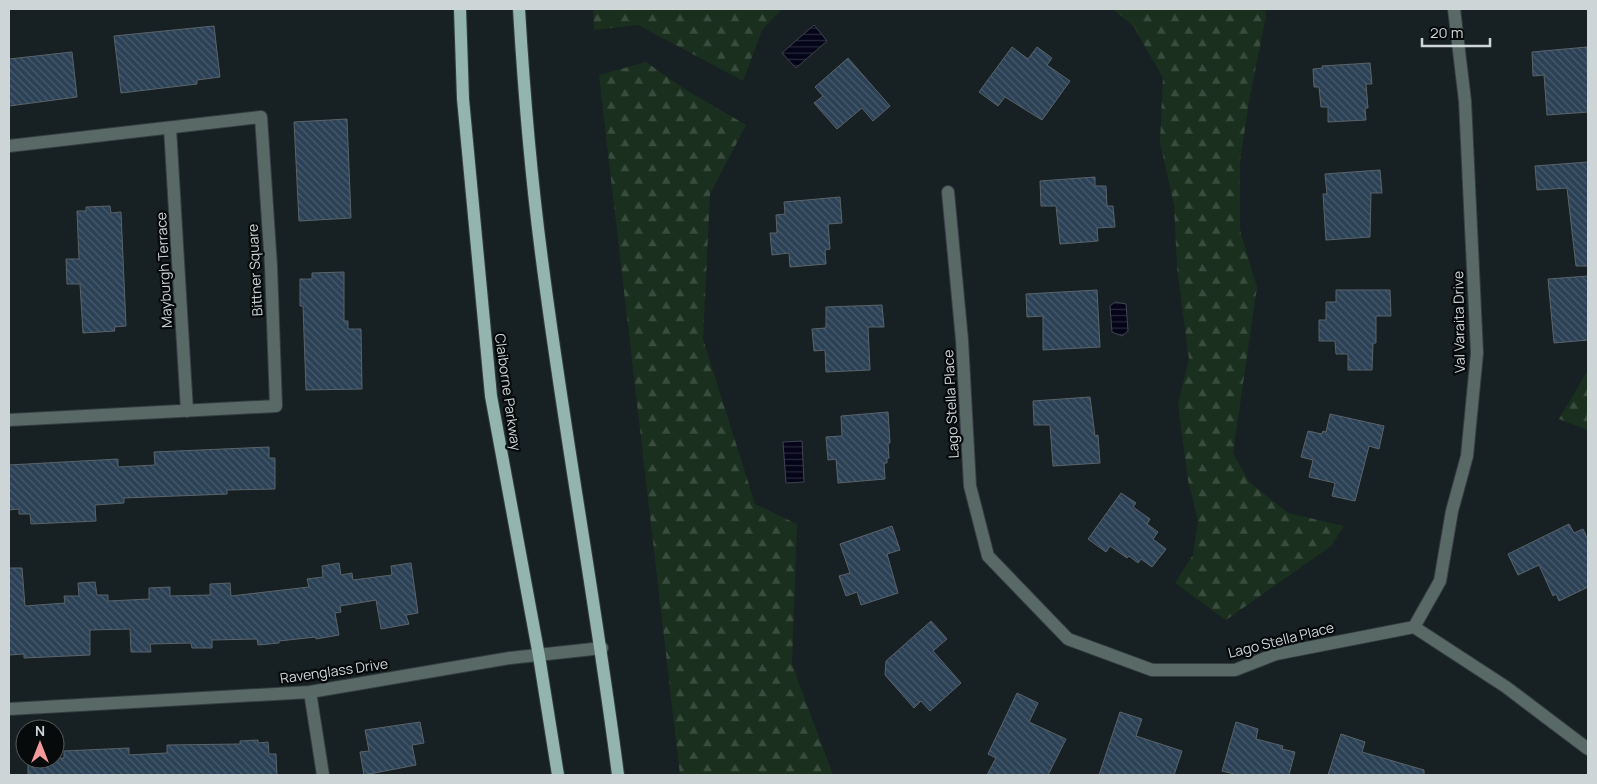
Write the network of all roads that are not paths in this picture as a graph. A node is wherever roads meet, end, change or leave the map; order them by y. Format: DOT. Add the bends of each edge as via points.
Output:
graph roads {
  1 [pos="460,9"];
  2 [pos="518,9"];
  3 [pos="1454,9"];
  4 [pos="170,128"];
  5 [pos="9,146"];
  6 [pos="948,192"];
  7 [pos="187,411"];
  8 [pos="9,420"];
  9 [pos="1414,627"];
  10 [pos="602,648"];
  11 [pos="539,656"];
  12 [pos="310,692"];
  13 [pos="9,710"];
  14 [pos="1588,749"];
  15 [pos="323,775"];
  16 [pos="558,775"];
  17 [pos="618,775"];
  1 -- 11 [label="main road, Claiborne Parkway" via="464,109 491,396"];
  2 -- 10 [label="main road" via="542,260"];
  3 -- 9 [label="street, Val Varaita Drive" via="1465,101 1477,353 1467,456 1452,511 1440,581"];
  4 -- 5 [label="street, Bittner Square"];
  4 -- 7 [label="street, Mayburgh Terrace"];
  4 -- 7 [label="street, Bittner Square" via="261,117 271,266 276,406"];
  6 -- 9 [label="street, Lago Stella Place" via="962,340 970,486 988,556 1068,639 1152,670 1235,670 1276,654"];
  7 -- 8 [label="street, Bittner Square"];
  9 -- 14 [label="street" via="1506,687"];
  10 -- 11 [label="street, Ravenglass Drive"];
  10 -- 17 [label="main road"];
  11 -- 12 [label="street, Ravenglass Drive" via="510,658"];
  11 -- 16 [label="main road, Claiborne Parkway"];
  12 -- 13 [label="street, Ravenglass Drive"];
  12 -- 15 [label="street"];
}
